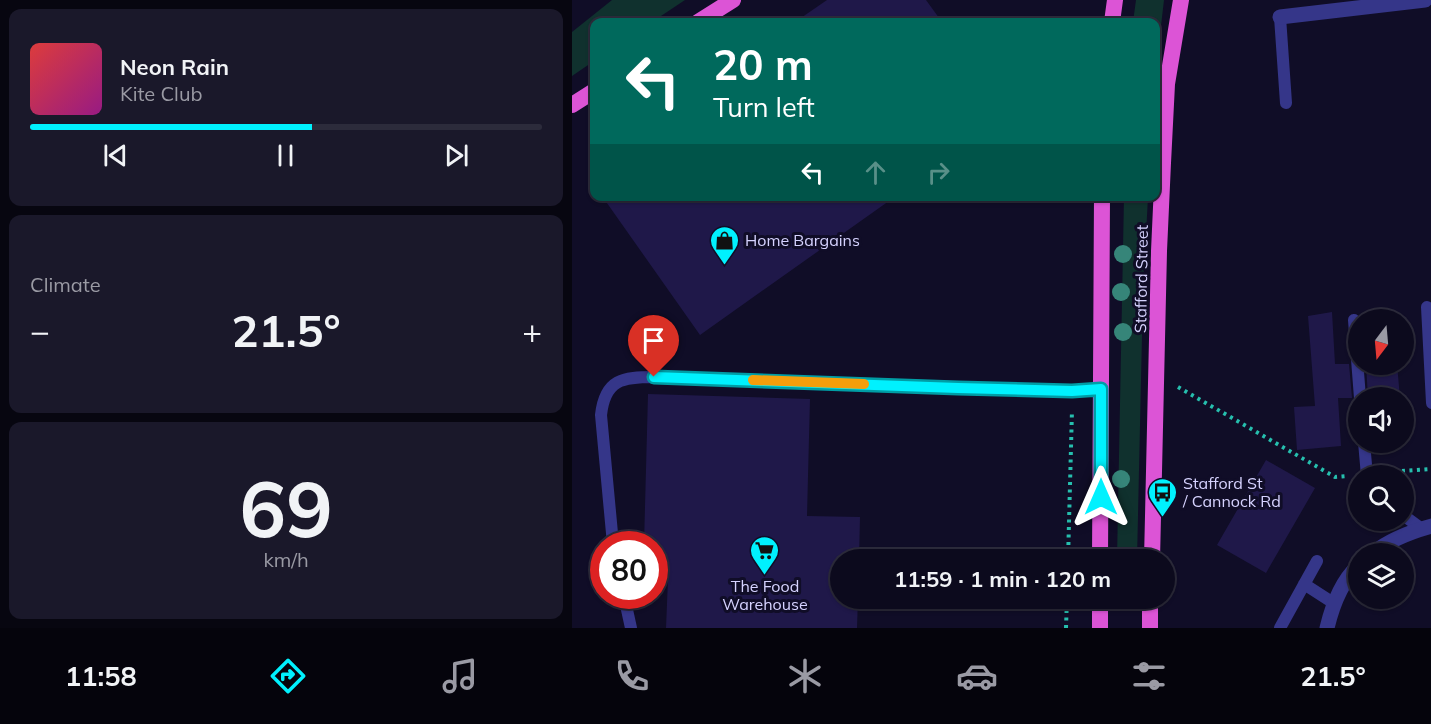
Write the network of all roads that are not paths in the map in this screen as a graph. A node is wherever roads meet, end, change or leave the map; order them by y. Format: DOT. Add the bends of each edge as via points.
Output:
graph roads {
  1 [pos="733,0"];
  2 [pos="1115,0"];
  3 [pos="1181,0"];
  4 [pos="1425,0"];
  5 [pos="1280,17"];
  6 [pos="704,18"];
  7 [pos="1113,18"];
  8 [pos="590,94"];
  9 [pos="1286,103"];
  10 [pos="572,105"];
  11 [pos="1102,201"];
  12 [pos="1427,307"];
  13 [pos="1101,389"];
  14 [pos="1432,403"];
  15 [pos="1427,527"];
  16 [pos="611,531"];
  17 [pos="1389,543"];
  18 [pos="1100,549"];
  19 [pos="1152,549"];
  20 [pos="1317,561"];
  21 [pos="1348,578"];
  22 [pos="1304,584"];
  23 [pos="1335,604"];
  24 [pos="627,609"];
  25 [pos="1100,609"];
  26 [pos="1150,609"];
  27 [pos="631,628"];
  28 [pos="1100,628"];
  29 [pos="1150,628"];
  30 [pos="1280,628"];
  31 [pos="1326,628"];
  1 -- 6 [label="highway"];
  2 -- 7 [label="highway"];
  3 -- 19 [label="highway, Stafford Street" via="1167,84 1162,174"];
  4 -- 5 [label="street"];
  5 -- 9 [label="lane"];
  8 -- 10 [label="highway"];
  11 -- 13 [label="highway"];
  12 -- 14 [label="lane"];
  13 -- 16 [label="lane" via="623,378 603,399 601,415"];
  13 -- 18 [label="highway"];
  15 -- 17 [label="street"];
  20 -- 22 [label="lane"];
  21 -- 23 [label="street"];
  22 -- 23 [label="lane"];
  22 -- 30 [label="lane"];
  23 -- 31 [label="street"];
  24 -- 27 [label="lane"];
  25 -- 28 [label="highway"];
  26 -- 29 [label="highway"];
}
